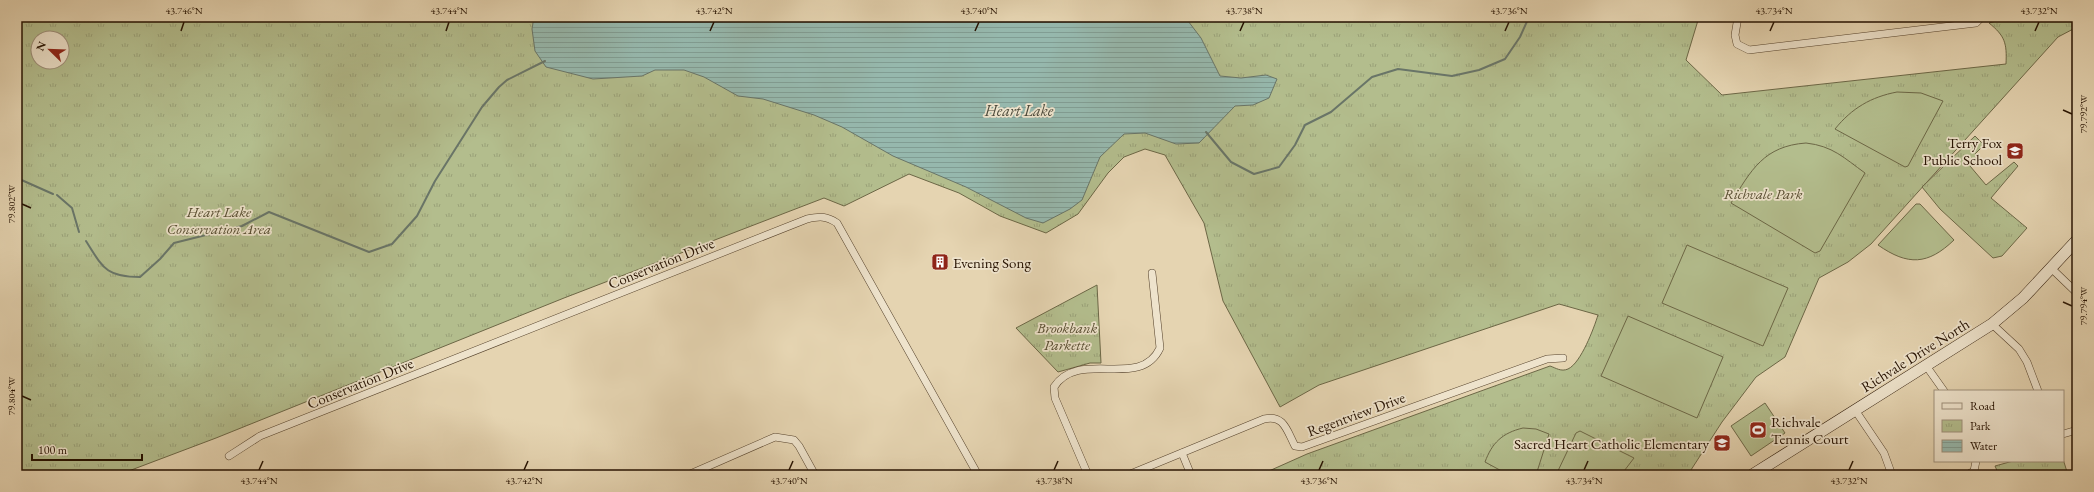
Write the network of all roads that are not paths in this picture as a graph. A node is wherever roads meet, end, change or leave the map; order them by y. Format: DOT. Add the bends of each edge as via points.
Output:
graph roads {
  1 [pos="1738,17"];
  2 [pos="1982,17"];
  3 [pos="2077,240"];
  4 [pos="2051,268"];
  5 [pos="1152,273"];
  6 [pos="2077,293"];
  7 [pos="1992,324"];
  8 [pos="1563,358"];
  9 [pos="1927,367"];
  10 [pos="1943,390"];
  11 [pos="2038,390"];
  12 [pos="1855,410"];
  13 [pos="2077,430"];
  14 [pos="2064,434"];
  15 [pos="1182,453"];
  16 [pos="229,456"];
  17 [pos="1976,462"];
  18 [pos="690,475"];
  19 [pos="815,475"];
  20 [pos="978,475"];
  21 [pos="1088,475"];
  22 [pos="1128,475"];
  23 [pos="1191,475"];
  24 [pos="1752,475"];
  25 [pos="1892,475"];
  26 [pos="1967,475"];
  1 -- 2 [label="street" via="1735,35 1737,44 1749,50 1976,23"];
  3 -- 4 [label="street, Richvale Drive North"];
  4 -- 6 [label="street"];
  4 -- 7 [label="street, Richvale Drive North" via="2023,298"];
  5 -- 21 [label="street" via="1160,348 1154,358 1129,370 1100,368 1072,373 1063,377 1054,387 1055,398"];
  7 -- 9 [label="street, Richvale Drive North"];
  7 -- 11 [label="street" via="2019,349"];
  8 -- 15 [label="street, Regentview Drive" via="1547,359 1302,447 1295,446 1284,425 1273,417"];
  9 -- 10 [label="street"];
  9 -- 12 [label="street, Richvale Drive North"];
  12 -- 24 [label="street, Richvale Drive North"];
  12 -- 25 [label="street" via="1884,454"];
  13 -- 14 [label="street"];
  15 -- 22 [label="street, Regentview Drive"];
  15 -- 23 [label="street"];
  16 -- 20 [label="street, Conservation Drive" via="260,436 818,216 828,217 838,223"];
  17 -- 26 [label="street" via="1974,471"];
  18 -- 19 [label="street" via="779,437 794,440 800,446"];
}
